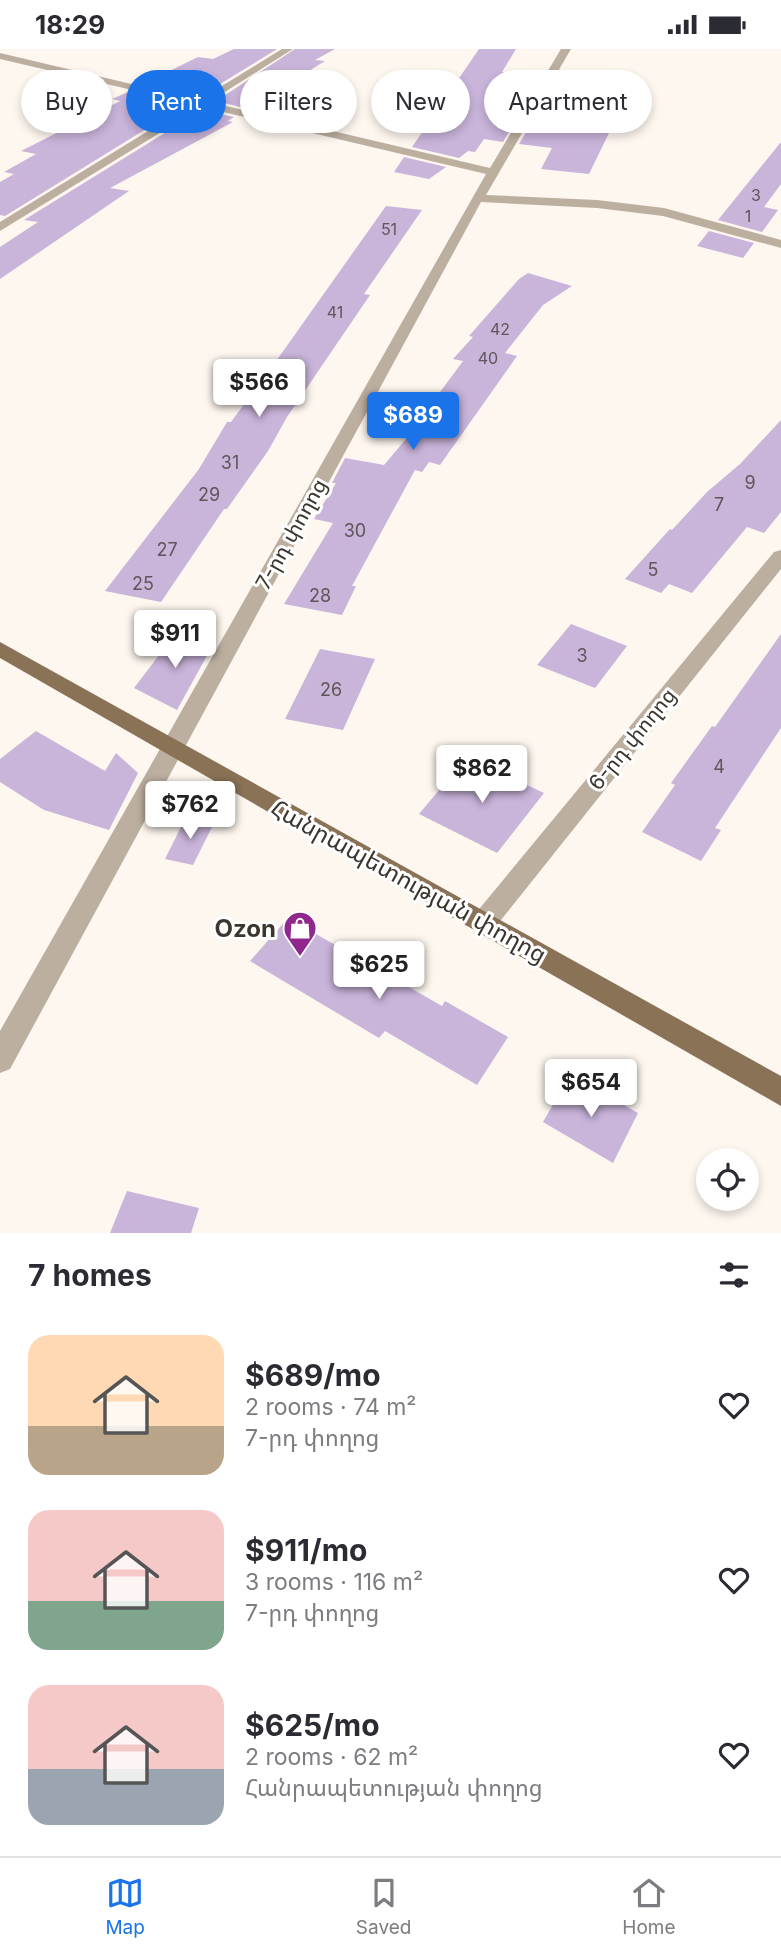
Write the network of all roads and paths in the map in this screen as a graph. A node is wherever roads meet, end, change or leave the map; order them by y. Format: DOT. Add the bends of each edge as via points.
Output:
graph roads {
  1 [pos="288,49"];
  2 [pos="566,49"];
  3 [pos="0,56"];
  4 [pos="126,87"];
  5 [pos="226,89"];
  6 [pos="226,111"];
  7 [pos="155,133"];
  8 [pos="494,172"];
  9 [pos="479,198"];
  10 [pos="0,227"];
  11 [pos="781,244"];
  12 [pos="781,556"];
  13 [pos="0,649"];
  14 [pos="172,749"];
  15 [pos="484,922"];
  16 [pos="0,1059"];
  17 [pos="781,1092"];
  1 -- 5 [label="street"];
  2 -- 8 [label="street, 7-րդ փողոց"];
  3 -- 4 [label="street"];
  6 -- 8 [label="street"];
  7 -- 10 [label="street"];
  8 -- 9 [label="street, 7-րդ փողոց"];
  9 -- 11 [label="street" via="664,212"];
  9 -- 14 [label="street, 7-րդ փողոց"];
  12 -- 15 [label="street, 6-րդ փողոց"];
  13 -- 14 [label="main road, Հանրապետության փողոց"];
  14 -- 15 [label="main road, Հանրապետության փողոց"];
  14 -- 16 [label="street, 7-րդ փողոց"];
  15 -- 17 [label="main road, Հանրապետության փողոց"];
}
